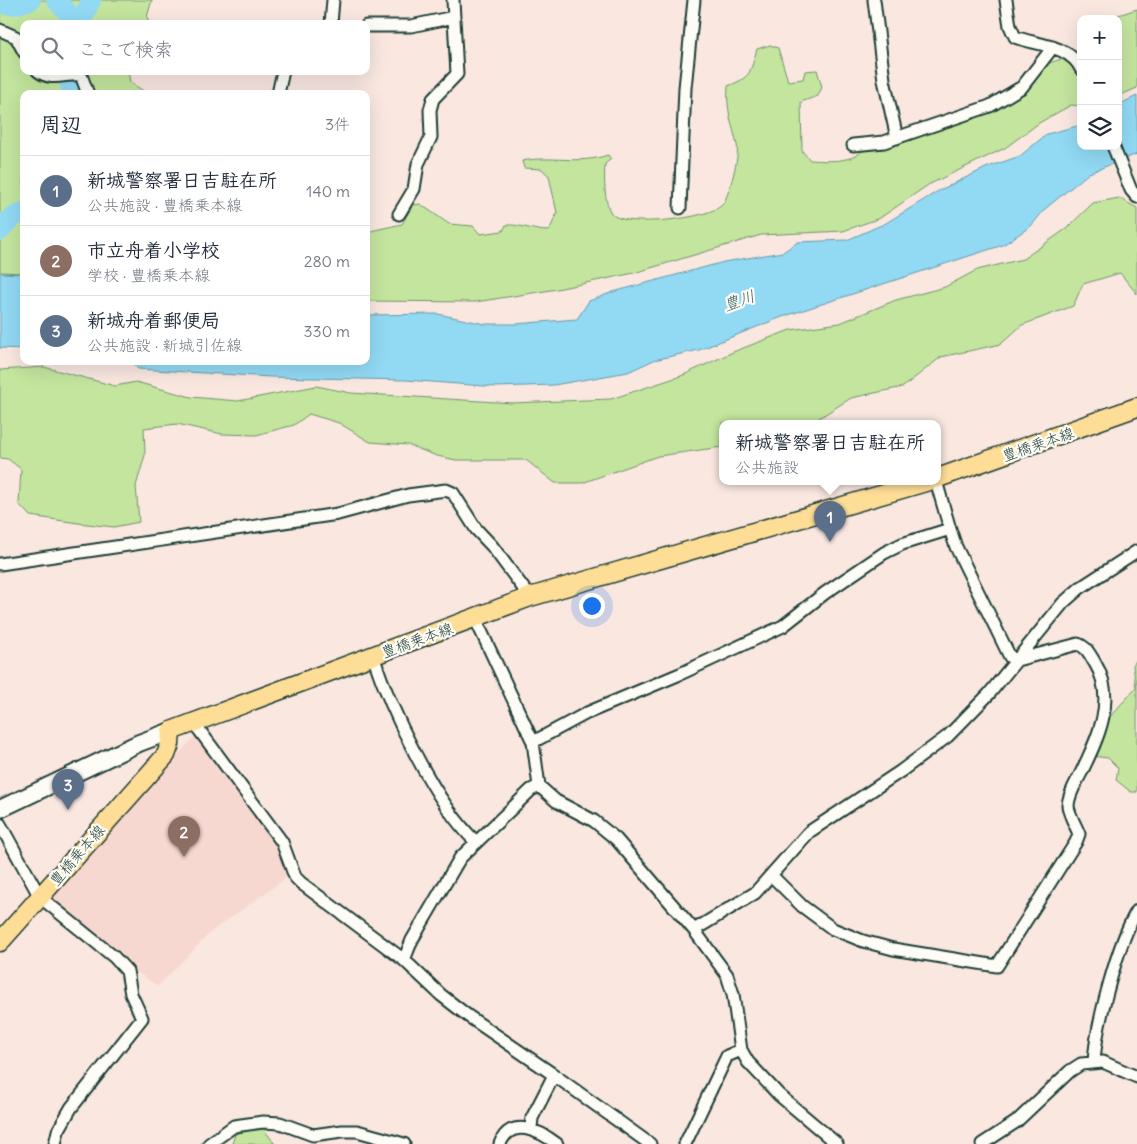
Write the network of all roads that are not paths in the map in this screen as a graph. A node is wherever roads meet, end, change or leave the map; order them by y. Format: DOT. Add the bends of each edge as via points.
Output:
graph roads {
  1 [pos="333,0"];
  2 [pos="453,0"];
  3 [pos="694,0"];
  4 [pos="874,0"];
  5 [pos="1006,0"];
  6 [pos="454,17"];
  7 [pos="330,20"];
  8 [pos="370,26"];
  9 [pos="0,30"];
  10 [pos="20,44"];
  11 [pos="1053,47"];
  12 [pos="1077,64"];
  13 [pos="43,75"];
  14 [pos="68,75"];
  15 [pos="81,75"];
  16 [pos="282,75"];
  17 [pos="87,90"];
  18 [pos="279,90"];
  19 [pos="897,138"];
  20 [pos="853,145"];
  21 [pos="1115,150"];
  22 [pos="1134,193"];
  23 [pos="680,208"];
  24 [pos="399,214"];
  25 [pos="1137,408"];
  26 [pos="941,478"];
  27 [pos="915,485"];
  28 [pos="939,485"];
  29 [pos="950,529"];
  30 [pos="1137,551"];
  31 [pos="0,564"];
  32 [pos="530,598"];
  33 [pos="475,618"];
  34 [pos="372,656"];
  35 [pos="1018,660"];
  36 [pos="194,722"];
  37 [pos="171,731"];
  38 [pos="533,742"];
  39 [pos="538,786"];
  40 [pos="0,809"];
  41 [pos="0,824"];
  42 [pos="475,841"];
  43 [pos="771,875"];
  44 [pos="40,897"];
  45 [pos="1137,912"];
  46 [pos="694,930"];
  47 [pos="0,942"];
  48 [pos="404,960"];
  49 [pos="741,1050"];
  50 [pos="1094,1062"];
  51 [pos="554,1076"];
  52 [pos="1137,1077"];
  53 [pos="531,1128"];
  54 [pos="55,1144"];
  55 [pos="209,1144"];
  56 [pos="404,1144"];
  57 [pos="500,1144"];
  58 [pos="558,1144"];
  59 [pos="650,1144"];
  60 [pos="685,1144"];
  61 [pos="837,1144"];
  62 [pos="982,1144"];
  1 -- 7 [label="street"];
  2 -- 6 [label="street"];
  3 -- 23 [label="street" via="685,88"];
  4 -- 19 [label="street" via="884,80"];
  5 -- 11 [label="street" via="1015,37"];
  6 -- 8 [label="street" via="411,26"];
  6 -- 24 [label="street" via="457,74 433,99 431,137 418,164 414,189"];
  9 -- 10 [label="street" via="16,37"];
  11 -- 12 [label="street" via="1068,54"];
  11 -- 19 [label="street" via="1022,87 1003,99"];
  13 -- 14 [label="street"];
  15 -- 17 [label="street"];
  16 -- 18 [label="street"];
  19 -- 20 [label="street"];
  21 -- 22 [label="street"];
  25 -- 26 [label="main road, 豊橋乗本線"];
  27 -- 32 [label="main road, 豊橋乗本線"];
  28 -- 29 [label="street"];
  29 -- 35 [label="street" via="1010,656"];
  29 -- 38 [label="street" via="884,553 783,626 588,713"];
  30 -- 35 [label="street" via="1063,603"];
  31 -- 32 [label="street" via="338,514 408,495 446,490 453,493 476,529"];
  32 -- 33 [label="main road, 豊橋乗本線"];
  33 -- 34 [label="main road, 豊橋乗本線"];
  33 -- 38 [label="street"];
  34 -- 36 [label="main road, 豊橋乗本線"];
  34 -- 42 [label="street" via="418,758 462,829"];
  35 -- 43 [label="street" via="948,736 809,832"];
  35 -- 43 [label="street" via="1072,644 1085,647 1106,691 1105,712 1090,755 1071,792 1068,806 1079,834 1076,842 997,966 893,950 833,929 802,906"];
  36 -- 37 [label="main road, 豊橋乗本線"];
  36 -- 48 [label="street" via="282,842 295,877"];
  37 -- 40 [label="main road"];
  37 -- 44 [label="main road, 豊橋乗本線" via="166,755"];
  38 -- 39 [label="street"];
  39 -- 42 [label="street"];
  39 -- 46 [label="street" via="556,801 594,821 616,839"];
  41 -- 44 [label="street"];
  42 -- 48 [label="street" via="443,885"];
  43 -- 46 [label="street" via="754,893"];
  44 -- 47 [label="main road, 豊橋乗本線"];
  44 -- 54 [label="street" via="127,971 131,994 142,1018 71,1108 58,1131"];
  45 -- 50 [label="street" via="1113,976"];
  46 -- 49 [label="street" via="727,975 734,994"];
  48 -- 51 [label="street" via="440,995"];
  49 -- 60 [label="street" via="727,1056"];
  49 -- 61 [label="street" via="757,1073"];
  50 -- 52 [label="street" via="1103,1062"];
  50 -- 62 [label="street" via="1081,1064 1070,1071 1016,1122"];
  51 -- 53 [label="street" via="532,1118"];
  51 -- 59 [label="street"];
  53 -- 57 [label="street" via="509,1131"];
  53 -- 58 [label="street"];
  55 -- 56 [label="street" via="234,1126 263,1122 280,1123 313,1135 357,1131"];
}
